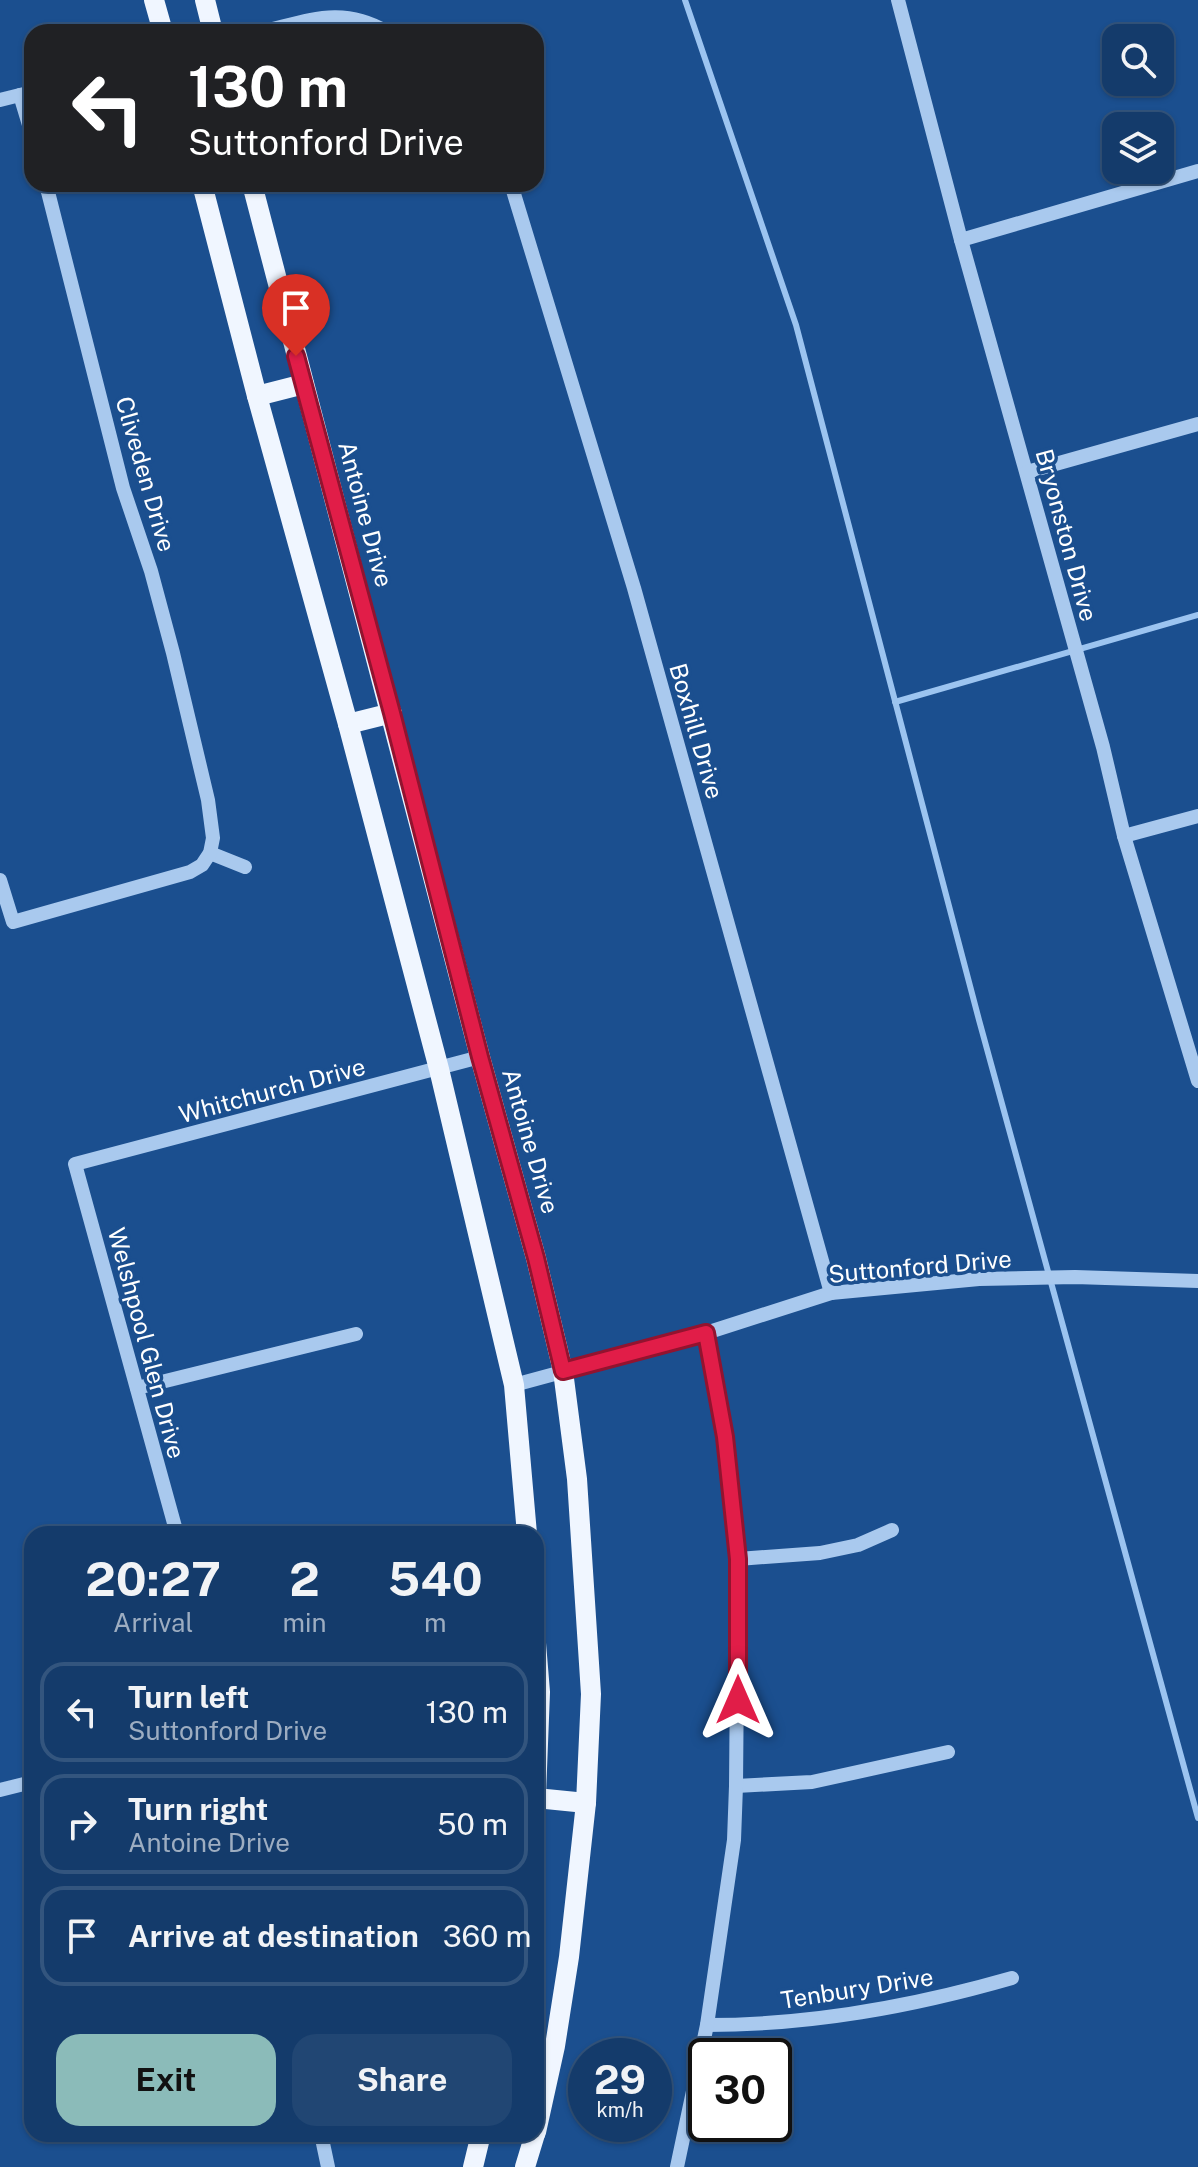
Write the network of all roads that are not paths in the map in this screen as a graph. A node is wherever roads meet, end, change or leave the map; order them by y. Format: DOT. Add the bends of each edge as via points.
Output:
graph roads {
  1 [pos="154,0"];
  2 [pos="205,0"];
  3 [pos="898,0"];
  4 [pos="161,24"];
  5 [pos="211,24"];
  6 [pos="295,24"];
  7 [pos="374,24"];
  8 [pos="24,94"];
  9 [pos="0,100"];
  10 [pos="1198,171"];
  11 [pos="48,192"];
  12 [pos="204,192"];
  13 [pos="254,192"];
  14 [pos="513,192"];
  15 [pos="961,240"];
  16 [pos="304,384"];
  17 [pos="257,396"];
  18 [pos="1198,424"];
  19 [pos="1027,472"];
  20 [pos="392,713"];
  21 [pos="348,724"];
  22 [pos="1198,816"];
  23 [pos="1124,836"];
  24 [pos="210,853"];
  25 [pos="245,867"];
  26 [pos="0,880"];
  27 [pos="480,1057"];
  28 [pos="1195,1058"];
  29 [pos="439,1069"];
  30 [pos="1198,1081"];
  31 [pos="75,1164"];
  32 [pos="1198,1281"];
  33 [pos="831,1293"];
  34 [pos="706,1333"];
  35 [pos="356,1334"];
  36 [pos="563,1371"];
  37 [pos="514,1385"];
  38 [pos="137,1388"];
  39 [pos="175,1526"];
  40 [pos="526,1526"];
  41 [pos="892,1530"];
  42 [pos="738,1559"];
  43 [pos="948,1752"];
  44 [pos="24,1784"];
  45 [pos="736,1786"];
  46 [pos="0,1790"];
  47 [pos="544,1798"];
  48 [pos="586,1803"];
  49 [pos="1012,1978"];
  50 [pos="707,2025"];
  51 [pos="544,2096"];
  52 [pos="323,2142"];
  53 [pos="479,2142"];
  54 [pos="533,2142"];
  55 [pos="328,2167"];
  56 [pos="473,2167"];
  57 [pos="525,2167"];
  58 [pos="677,2167"];
  1 -- 4 [label="main road"];
  2 -- 5 [label="main road"];
  3 -- 15 [label="street, Bryonston Drive"];
  6 -- 7 [label="street" via="333,15"];
  8 -- 9 [label="street"];
  10 -- 15 [label="street"];
  11 -- 24 [label="street, Cliveden Drive" via="202,776 212,820"];
  12 -- 17 [label="main road"];
  13 -- 16 [label="main road, Antoine Drive"];
  14 -- 33 [label="street, Boxhill Drive" via="634,588"];
  15 -- 19 [label="street, Bryonston Drive"];
  16 -- 17 [label="main road"];
  16 -- 20 [label="main road, Antoine Drive"];
  17 -- 21 [label="main road"];
  18 -- 19 [label="street"];
  19 -- 23 [label="street, Bryonston Drive"];
  20 -- 21 [label="main road"];
  20 -- 27 [label="main road, Antoine Drive"];
  21 -- 29 [label="main road"];
  22 -- 23 [label="street"];
  23 -- 28 [label="street, Bryonston Drive"];
  24 -- 25 [label="street"];
  24 -- 26 [label="street" via="190,872 13,922"];
  27 -- 29 [label="street, Whitchurch Drive"];
  27 -- 36 [label="main road, Antoine Drive"];
  28 -- 30 [label="street, Bryonston Drive"];
  29 -- 31 [label="street, Whitchurch Drive"];
  29 -- 37 [label="main road"];
  31 -- 38 [label="street, Welshpool Glen Drive"];
  32 -- 33 [label="street, Suttonford Drive" via="979,1279"];
  33 -- 34 [label="street, Suttonford Drive"];
  34 -- 36 [label="street, Suttonford Drive"];
  34 -- 42 [label="street" via="725,1437"];
  35 -- 38 [label="street"];
  36 -- 37 [label="street, Suttonford Drive"];
  36 -- 48 [label="main road, Antoine Drive" via="587,1605 591,1694"];
  37 -- 40 [label="main road"];
  38 -- 39 [label="street, Welshpool Glen Drive"];
  41 -- 42 [label="street" via="820,1553"];
  42 -- 45 [label="street"];
  43 -- 45 [label="street" via="812,1782"];
  44 -- 46 [label="street"];
  45 -- 50 [label="street" via="734,1840"];
  47 -- 48 [label="main road"];
  48 -- 51 [label="main road, Antoine Drive" via="569,1957"];
  49 -- 50 [label="street, Tenbury Drive" via="877,2012"];
  50 -- 58 [label="street"];
  52 -- 55 [label="street"];
  53 -- 56 [label="main road"];
  54 -- 57 [label="main road, Antoine Drive"];
}
